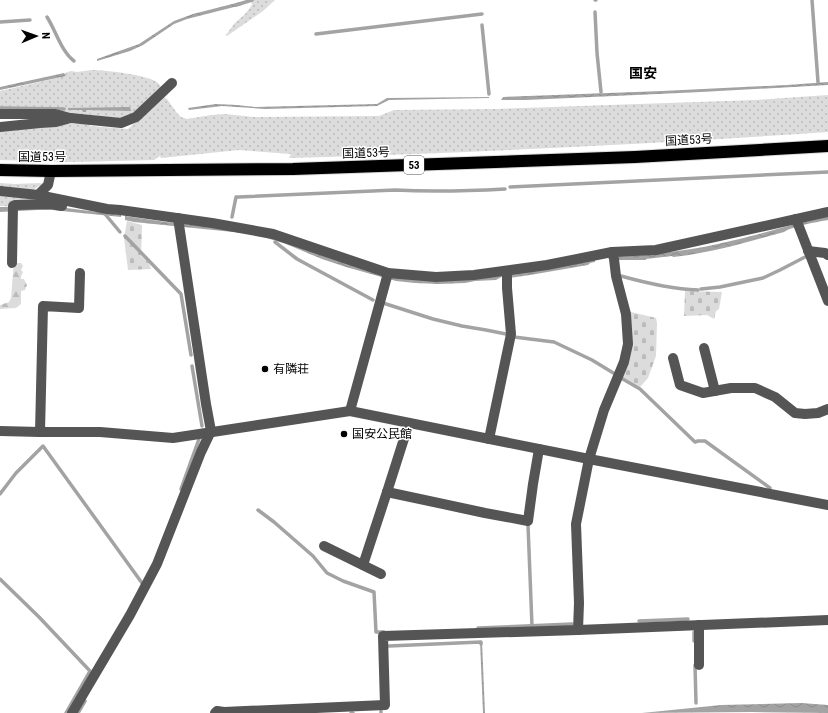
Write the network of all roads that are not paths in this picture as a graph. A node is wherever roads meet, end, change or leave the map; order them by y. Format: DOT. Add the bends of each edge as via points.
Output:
graph roads {
  1 [pos="172,83"];
  2 [pos="0,114"];
  3 [pos="71,118"];
  4 [pos="0,127"];
  5 [pos="828,146"];
  6 [pos="0,170"];
  7 [pos="51,171"];
  8 [pos="0,191"];
  9 [pos="38,195"];
  10 [pos="97,207"];
  11 [pos="828,212"];
  12 [pos="178,218"];
  13 [pos="796,219"];
  14 [pos="808,251"];
  15 [pos="612,252"];
  16 [pos="828,255"];
  17 [pos="12,263"];
  18 [pos="507,271"];
  19 [pos="80,273"];
  20 [pos="388,273"];
  21 [pos="827,294"];
  22 [pos="704,348"];
  23 [pos="673,358"];
  24 [pos="715,391"];
  25 [pos="828,409"];
  26 [pos="350,411"];
  27 [pos="409,422"];
  28 [pos="0,431"];
  29 [pos="211,431"];
  30 [pos="40,432"];
  31 [pos="489,439"];
  32 [pos="539,449"];
  33 [pos="589,459"];
  34 [pos="388,492"];
  35 [pos="828,505"];
  36 [pos="324,546"];
  37 [pos="363,565"];
  38 [pos="381,574"];
  39 [pos="828,620"];
  40 [pos="699,625"];
  41 [pos="578,630"];
  42 [pos="699,664"];
  43 [pos="385,709"];
  44 [pos="72,713"];
  45 [pos="215,713"];
  1 -- 3 [label="street" via="136,116 121,123"];
  2 -- 3 [label="street" via="55,114"];
  3 -- 4 [label="street" via="56,122"];
  5 -- 7 [label="highway, 国道53号 / 53" via="635,157 301,169"];
  6 -- 7 [label="highway, 国道53号 / 53"];
  7 -- 9 [label="street" via="48,185"];
  8 -- 9 [label="street"];
  9 -- 10 [label="street"];
  10 -- 12 [label="street"];
  10 -- 17 [label="street" via="84,209 51,204 13,206"];
  11 -- 13 [label="street"];
  12 -- 20 [label="street" via="273,234"];
  12 -- 29 [label="street"];
  13 -- 14 [label="street"];
  13 -- 15 [label="street" via="656,250"];
  14 -- 16 [label="street"];
  14 -- 21 [label="street"];
  15 -- 18 [label="street"];
  15 -- 33 [label="street" via="626,314 628,344"];
  18 -- 20 [label="street" via="436,277"];
  18 -- 31 [label="street" via="511,334"];
  19 -- 30 [label="street" via="79,308 43,306"];
  20 -- 26 [label="street"];
  22 -- 24 [label="street"];
  23 -- 24 [label="street" via="680,385 703,393"];
  24 -- 25 [label="street" via="755,388 775,397 795,413 818,413"];
  26 -- 27 [label="street"];
  26 -- 29 [label="street"];
  27 -- 31 [label="street"];
  27 -- 34 [label="street"];
  28 -- 30 [label="street"];
  29 -- 30 [label="street" via="173,438 100,432"];
  29 -- 44 [label="street" via="157,564"];
  31 -- 32 [label="street"];
  32 -- 33 [label="street"];
  32 -- 34 [label="street" via="528,521"];
  33 -- 35 [label="street"];
  33 -- 41 [label="street" via="576,524"];
  34 -- 37 [label="street"];
  36 -- 37 [label="street"];
  37 -- 38 [label="street"];
  39 -- 40 [label="street"];
  40 -- 41 [label="street"];
  40 -- 42 [label="street"];
  41 -- 43 [label="street" via="383,636"];
  43 -- 45 [label="street"];
}
